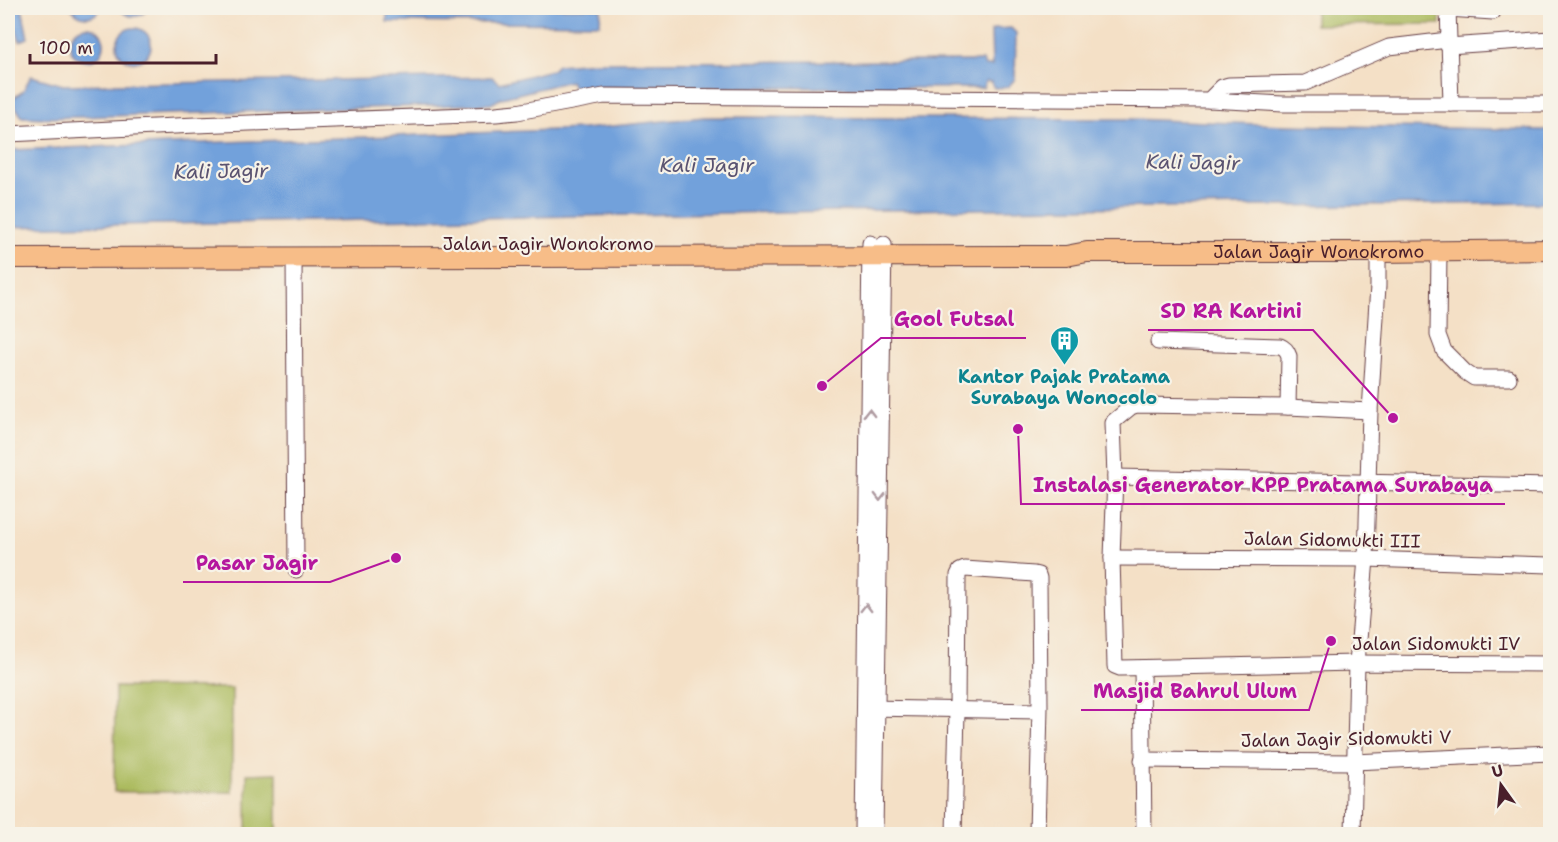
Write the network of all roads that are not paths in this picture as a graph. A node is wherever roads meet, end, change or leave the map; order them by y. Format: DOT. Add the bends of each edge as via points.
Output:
graph roads {
  1 [pos="1448,8"];
  2 [pos="1492,12"];
  3 [pos="1551,39"];
  4 [pos="1448,43"];
  5 [pos="1209,100"];
  6 [pos="1451,104"];
  7 [pos="1551,104"];
  8 [pos="8,134"];
  9 [pos="8,244"];
  10 [pos="666,250"];
  11 [pos="877,250"];
  12 [pos="1440,250"];
  13 [pos="1551,250"];
  14 [pos="93,251"];
  15 [pos="1378,252"];
  16 [pos="294,257"];
  17 [pos="8,258"];
  18 [pos="1158,342"];
  19 [pos="1509,378"];
  20 [pos="1288,407"];
  21 [pos="1370,411"];
  22 [pos="1115,477"];
  23 [pos="1369,481"];
  24 [pos="1551,486"];
  25 [pos="1113,558"];
  26 [pos="1366,559"];
  27 [pos="1551,565"];
  28 [pos="296,570"];
  29 [pos="1357,663"];
  30 [pos="1551,664"];
  31 [pos="1142,668"];
  32 [pos="871,709"];
  33 [pos="957,711"];
  34 [pos="1040,711"];
  35 [pos="1551,753"];
  36 [pos="1142,760"];
  37 [pos="1354,762"];
  38 [pos="863,834"];
  39 [pos="875,834"];
  40 [pos="954,834"];
  41 [pos="1037,834"];
  42 [pos="1144,834"];
  43 [pos="1353,834"];
  1 -- 2 [label="street"];
  1 -- 4 [label="street"];
  3 -- 4 [label="street"];
  4 -- 5 [label="street" via="1389,47 1305,83 1229,85"];
  4 -- 6 [label="street"];
  5 -- 6 [label="street"];
  5 -- 8 [label="street" via="604,96 496,114"];
  6 -- 7 [label="street"];
  9 -- 14 [label="main road, Jalan Jagir Wonokromo"];
  10 -- 11 [label="main road, Jalan Jagir Wonokromo"];
  10 -- 14 [label="main road, Jalan Jagir Wonokromo"];
  10 -- 16 [label="main road, Jalan Jagir Wonokromo"];
  11 -- 15 [label="main road, Jalan Jagir Wonokromo" via="1050,243 1087,252"];
  11 -- 32 [label="street"];
  12 -- 13 [label="main road, Jalan Jagir Wonokromo"];
  12 -- 15 [label="main road, Jalan Jagir Wonokromo"];
  12 -- 19 [label="street" via="1438,335 1444,351 1474,378"];
  14 -- 16 [label="main road, Jalan Jagir Wonokromo"];
  14 -- 17 [label="main road, Jalan Jagir Wonokromo"];
  15 -- 21 [label="street"];
  16 -- 28 [label="street"];
  18 -- 20 [label="street" via="1284,348 1289,356"];
  20 -- 21 [label="street"];
  20 -- 22 [label="street" via="1135,406 1113,423"];
  21 -- 23 [label="street"];
  22 -- 23 [label="street"];
  22 -- 25 [label="street"];
  23 -- 24 [label="street"];
  23 -- 26 [label="street"];
  25 -- 26 [label="street, Jalan Sidomukti III"];
  25 -- 31 [label="street, Jalan Sidomukti IV" via="1115,666"];
  26 -- 27 [label="street, Jalan Sidomukti III"];
  26 -- 29 [label="street"];
  29 -- 30 [label="street, Jalan Sidomukti IV"];
  29 -- 31 [label="street, Jalan Sidomukti IV"];
  29 -- 37 [label="street"];
  31 -- 36 [label="street"];
  32 -- 33 [label="street"];
  32 -- 38 [label="street"];
  32 -- 39 [label="street"];
  33 -- 34 [label="street"];
  33 -- 34 [label="street" via="958,575 965,569 1038,575"];
  33 -- 40 [label="street"];
  34 -- 41 [label="street"];
  35 -- 37 [label="street, Jalan Jagir Sidomukti V"];
  36 -- 37 [label="street, Jalan Jagir Sidomukti V"];
  36 -- 42 [label="street"];
  37 -- 43 [label="street"];
}
